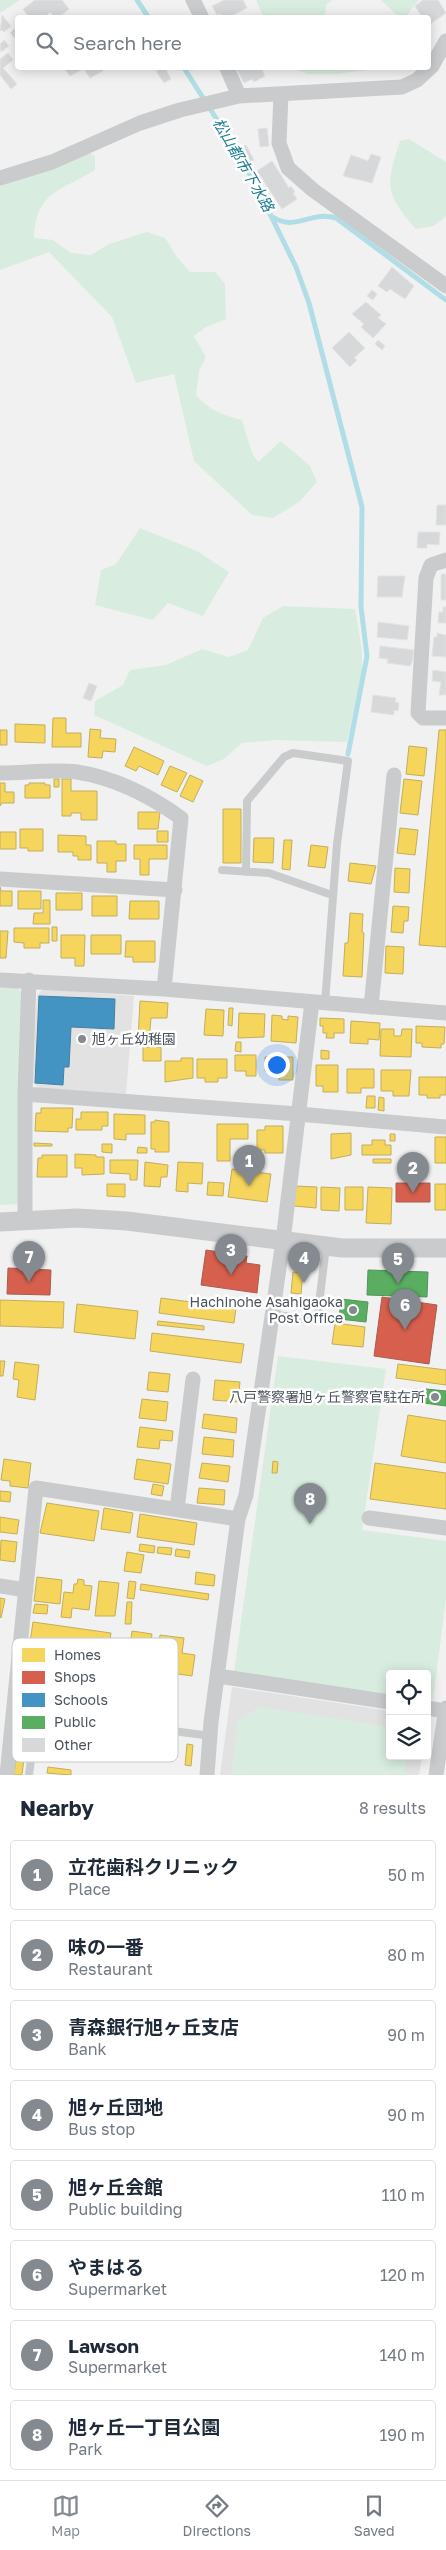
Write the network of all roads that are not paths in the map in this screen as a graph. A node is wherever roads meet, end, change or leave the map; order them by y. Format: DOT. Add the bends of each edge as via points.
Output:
graph roads {
  1 [pos="193,0"];
  2 [pos="200,15"];
  3 [pos="446,41"];
  4 [pos="431,67"];
  5 [pos="228,70"];
  6 [pos="428,70"];
  7 [pos="281,94"];
  8 [pos="240,96"];
  9 [pos="0,178"];
  10 [pos="446,286"];
  11 [pos="446,560"];
  12 [pos="446,718"];
  13 [pos="0,773"];
  14 [pos="394,775"];
  15 [pos="222,870"];
  16 [pos="246,872"];
  17 [pos="0,879"];
  18 [pos="175,890"];
  19 [pos="332,895"];
  20 [pos="0,980"];
  21 [pos="29,980"];
  22 [pos="164,989"];
  23 [pos="319,1003"];
  24 [pos="371,1007"];
  25 [pos="446,1013"];
  26 [pos="25,1094"];
  27 [pos="298,1114"];
  28 [pos="446,1127"];
  29 [pos="25,1220"];
  30 [pos="0,1222"];
  31 [pos="283,1241"];
  32 [pos="326,1246"];
  33 [pos="446,1248"];
  34 [pos="272,1314"];
  35 [pos="193,1380"];
  36 [pos="177,1509"];
  37 [pos="369,1518"];
  38 [pos="238,1519"];
  39 [pos="446,1528"];
  40 [pos="0,1586"];
  41 [pos="26,1590"];
  42 [pos="21,1638"];
  43 [pos="218,1676"];
  44 [pos="386,1701"];
  45 [pos="431,1708"];
  46 [pos="446,1709"];
  47 [pos="12,1721"];
  48 [pos="178,1732"];
  49 [pos="211,1736"];
  50 [pos="31,1762"];
  51 [pos="6,1775"];
  52 [pos="30,1775"];
  53 [pos="208,1775"];
  54 [pos="436,1775"];
  1 -- 2 [label="street"];
  3 -- 4 [label="street"];
  5 -- 8 [label="street"];
  6 -- 7 [label="street" via="402,87"];
  7 -- 8 [label="street"];
  7 -- 10 [label="street" via="279,143 288,168 313,190"];
  8 -- 9 [label="street" via="180,110 52,162"];
  11 -- 12 [label="street" via="431,565 426,578 418,713 423,718"];
  13 -- 18 [label="street" via="75,772 112,780 155,799 181,818"];
  14 -- 24 [label="street"];
  15 -- 16 [label="lane"];
  16 -- 19 [label="lane" via="269,873"];
  16 -- 19 [label="lane" via="247,801 284,756 293,753 348,761"];
  17 -- 18 [label="street"];
  18 -- 22 [label="street"];
  19 -- 23 [label="lane"];
  20 -- 21 [label="street"];
  21 -- 22 [label="street"];
  21 -- 26 [label="street"];
  22 -- 23 [label="street"];
  23 -- 24 [label="street"];
  23 -- 27 [label="street"];
  24 -- 25 [label="street"];
  26 -- 27 [label="street"];
  26 -- 29 [label="street"];
  27 -- 28 [label="street"];
  27 -- 31 [label="street"];
  29 -- 30 [label="street"];
  29 -- 31 [label="street" via="127,1220"];
  31 -- 32 [label="street"];
  31 -- 34 [label="street"];
  32 -- 33 [label="street" via="392,1250"];
  32 -- 34 [label="lane" via="317,1321"];
  34 -- 38 [label="street" via="246,1494"];
  35 -- 36 [label="street"];
  36 -- 38 [label="street"];
  36 -- 41 [label="street" via="36,1488"];
  37 -- 39 [label="street"];
  38 -- 43 [label="street"];
  40 -- 41 [label="street"];
  41 -- 42 [label="street"];
  43 -- 44 [label="street"];
  43 -- 49 [label="street"];
  45 -- 46 [label="street"];
  46 -- 54 [label="street"];
  47 -- 51 [label="street"];
  48 -- 49 [label="lane"];
  49 -- 53 [label="street"];
  50 -- 52 [label="lane"];
}
